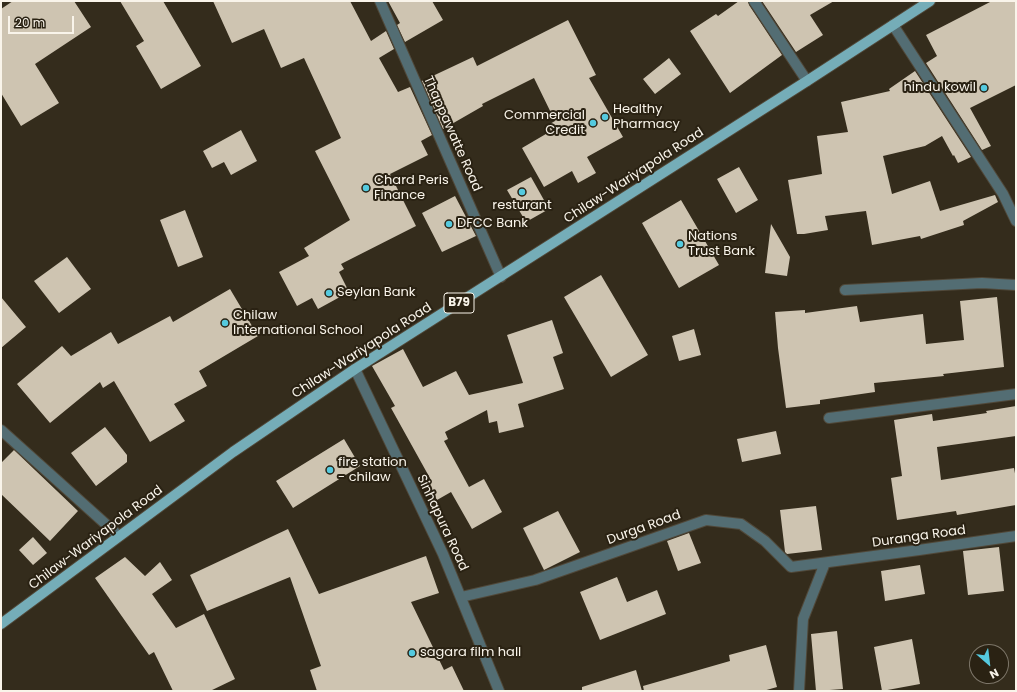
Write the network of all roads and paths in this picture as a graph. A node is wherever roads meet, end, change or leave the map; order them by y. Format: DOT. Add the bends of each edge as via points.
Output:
graph roads {
  1 [pos="380,1"];
  2 [pos="754,1"];
  3 [pos="930,1"];
  4 [pos="893,25"];
  5 [pos="806,81"];
  6 [pos="1016,221"];
  7 [pos="501,277"];
  8 [pos="1016,285"];
  9 [pos="845,290"];
  10 [pos="355,369"];
  11 [pos="1016,394"];
  12 [pos="829,418"];
  13 [pos="1,430"];
  14 [pos="119,536"];
  15 [pos="1016,536"];
  16 [pos="824,563"];
  17 [pos="461,597"];
  18 [pos="1,624"];
  19 [pos="500,691"];
  20 [pos="799,691"];
  1 -- 7 [label="street, Thappawatte Road"];
  2 -- 5 [label="street"];
  3 -- 4 [label="main road, Chilaw-Wariyapola Road / B79"];
  4 -- 5 [label="main road, Chilaw-Wariyapola Road / B79"];
  4 -- 6 [label="street" via="1003,194"];
  5 -- 7 [label="main road, Chilaw-Wariyapola Road / B79"];
  7 -- 10 [label="main road, Chilaw-Wariyapola Road / B79"];
  8 -- 9 [label="street" via="982,283"];
  10 -- 14 [label="main road, Chilaw-Wariyapola Road / B79" via="233,452"];
  10 -- 17 [label="street, Sinhapura Road" via="444,554"];
  11 -- 12 [label="street"];
  13 -- 14 [label="street"];
  14 -- 18 [label="main road, Chilaw-Wariyapola Road / B79"];
  15 -- 16 [label="street, Duranga Road"];
  16 -- 17 [label="street, Durga Road" via="791,567 765,541 741,524 706,520 535,580"];
  16 -- 20 [label="street" via="803,619"];
  17 -- 19 [label="street, Sinhapura Road"];
}
